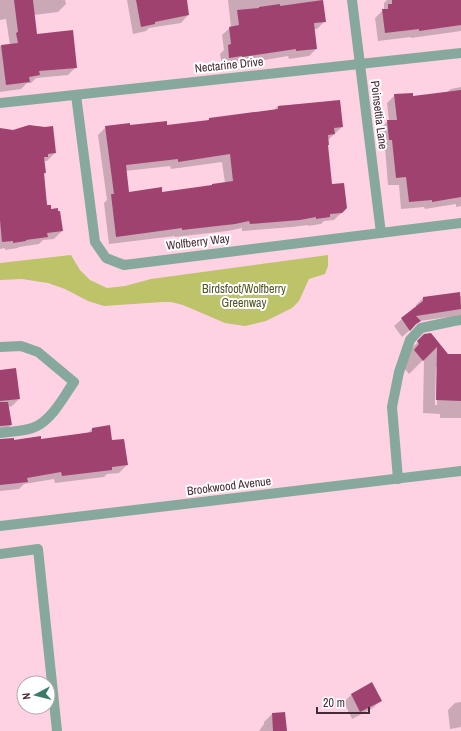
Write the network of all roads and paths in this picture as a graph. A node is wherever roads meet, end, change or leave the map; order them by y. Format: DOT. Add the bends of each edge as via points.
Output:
graph roads {
  1 [pos="352,0"];
  2 [pos="461,53"];
  3 [pos="359,64"];
  4 [pos="76,95"];
  5 [pos="0,103"];
  6 [pos="461,223"];
  7 [pos="381,233"];
  8 [pos="461,320"];
  9 [pos="0,347"];
  10 [pos="0,433"];
  11 [pos="461,471"];
  12 [pos="398,479"];
  13 [pos="0,526"];
  14 [pos="0,554"];
  15 [pos="57,731"];
  1 -- 3 [label="street, Poinsettia Lane"];
  2 -- 3 [label="street, Nectarine Drive"];
  3 -- 4 [label="street, Nectarine Drive"];
  3 -- 7 [label="street, Poinsettia Lane"];
  4 -- 5 [label="street, Nectarine Drive"];
  4 -- 7 [label="street, Wolfberry Way" via="95,242 106,258 124,265"];
  6 -- 7 [label="street, Wolfberry Way"];
  8 -- 12 [label="street" via="421,328 410,340 392,407"];
  9 -- 10 [label="street" via="21,346 38,352 74,382 50,416 38,426"];
  11 -- 12 [label="street, Brookwood Avenue"];
  12 -- 13 [label="street, Brookwood Avenue"];
  14 -- 15 [label="street" via="38,549"];
}
